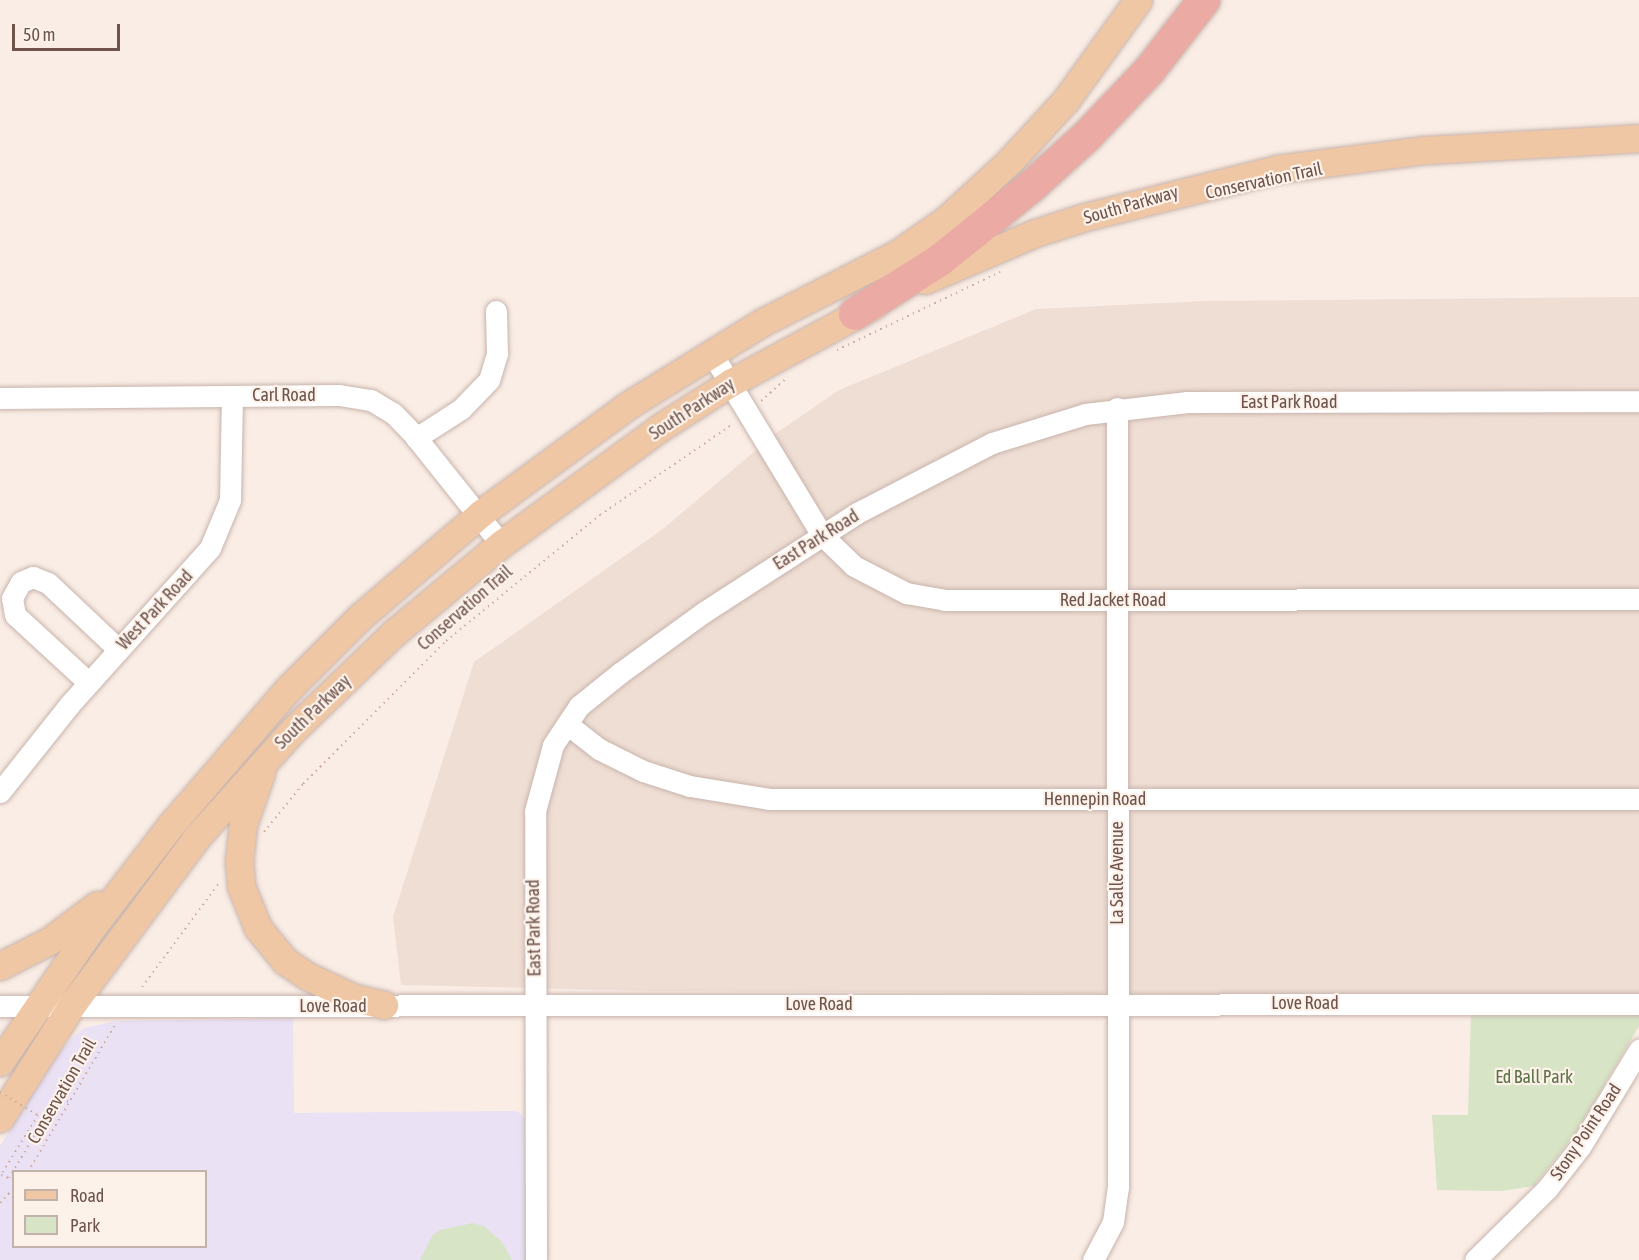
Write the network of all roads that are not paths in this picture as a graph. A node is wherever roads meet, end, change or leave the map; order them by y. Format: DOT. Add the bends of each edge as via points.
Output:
graph roads {
  1 [pos="1138,0"];
  2 [pos="1204,0"];
  3 [pos="1639,138"];
  4 [pos="496,311"];
  5 [pos="855,314"];
  6 [pos="711,352"];
  7 [pos="730,383"];
  8 [pos="232,396"];
  9 [pos="0,398"];
  10 [pos="1639,401"];
  11 [pos="1117,408"];
  12 [pos="416,438"];
  13 [pos="480,514"];
  14 [pos="822,535"];
  15 [pos="501,544"];
  16 [pos="1639,599"];
  17 [pos="1117,600"];
  18 [pos="118,649"];
  19 [pos="88,683"];
  20 [pos="567,724"];
  21 [pos="267,758"];
  22 [pos="0,792"];
  23 [pos="1118,799"];
  24 [pos="1639,799"];
  25 [pos="147,859"];
  26 [pos="0,966"];
  27 [pos="1117,1003"];
  28 [pos="1639,1004"];
  29 [pos="38,1005"];
  30 [pos="71,1005"];
  31 [pos="384,1005"];
  32 [pos="0,1006"];
  33 [pos="535,1006"];
  34 [pos="1639,1050"];
  35 [pos="0,1062"];
  36 [pos="0,1118"];
  37 [pos="536,1260"];
  38 [pos="1093,1260"];
  39 [pos="1475,1260"];
  1 -- 6 [label="main road, South Parkway" via="1066,100 1009,162 947,219 897,254"];
  2 -- 5 [label="highway" via="1149,70 1048,172 940,260"];
  3 -- 5 [label="main road, South Parkway" via="1374,154 1221,180 1035,233"];
  4 -- 12 [label="street" via="497,353 489,380 461,409"];
  5 -- 7 [label="main road, South Parkway"];
  6 -- 7 [label="street, Red Jacket Road"];
  6 -- 13 [label="main road, South Parkway" via="604,422"];
  7 -- 14 [label="street, Red Jacket Road"];
  7 -- 15 [label="main road, South Parkway" via="591,476"];
  8 -- 9 [label="street, Carl Road"];
  8 -- 12 [label="street, Carl Road" via="339,395 371,399 393,413"];
  8 -- 18 [label="street, West Park Road" via="232,486 220,530 195,567"];
  10 -- 11 [label="street, East Park Road" via="1186,402"];
  11 -- 14 [label="street, East Park Road" via="1038,426 992,443"];
  11 -- 17 [label="street, La Salle Avenue"];
  12 -- 13 [label="street, Carl Road"];
  13 -- 15 [label="street, Carl Road"];
  13 -- 25 [label="main road, South Parkway" via="420,563 314,662 212,776"];
  14 -- 17 [label="street, Red Jacket Road" via="854,566 906,593 944,600"];
  14 -- 20 [label="street, East Park Road" via="620,673 579,706"];
  15 -- 21 [label="main road, South Parkway" via="410,618"];
  16 -- 17 [label="street, Red Jacket Road"];
  17 -- 23 [label="street, La Salle Avenue"];
  18 -- 19 [label="street, West Park Road"];
  18 -- 19 [label="street" via="48,583 33,577 21,582 12,598 15,615"];
  19 -- 22 [label="street, West Park Road"];
  20 -- 23 [label="street, Hennepin Road" via="599,749 643,771 731,794 824,800"];
  20 -- 33 [label="street, East Park Road" via="553,745 536,811"];
  21 -- 30 [label="main road, South Parkway" via="138,912"];
  21 -- 31 [label="main road" via="239,843 242,886 248,907 258,928 285,961 332,989"];
  23 -- 24 [label="street, Hennepin Road"];
  23 -- 27 [label="street, La Salle Avenue"];
  25 -- 26 [label="main road" via="73,924"];
  25 -- 29 [label="main road, South Parkway" via="93,926"];
  27 -- 28 [label="street, Love Road"];
  27 -- 33 [label="street, Love Road"];
  27 -- 38 [label="street, La Salle Avenue" via="1118,1188 1113,1222"];
  29 -- 30 [label="street, Love Road"];
  29 -- 32 [label="street, Love Road"];
  29 -- 35 [label="main road, South Parkway"];
  30 -- 31 [label="street, Love Road"];
  30 -- 36 [label="main road, South Parkway"];
  31 -- 33 [label="street, Love Road"];
  33 -- 37 [label="street, East Park Road"];
  34 -- 39 [label="street, Stony Point Road" via="1580,1147 1547,1189"];
}
